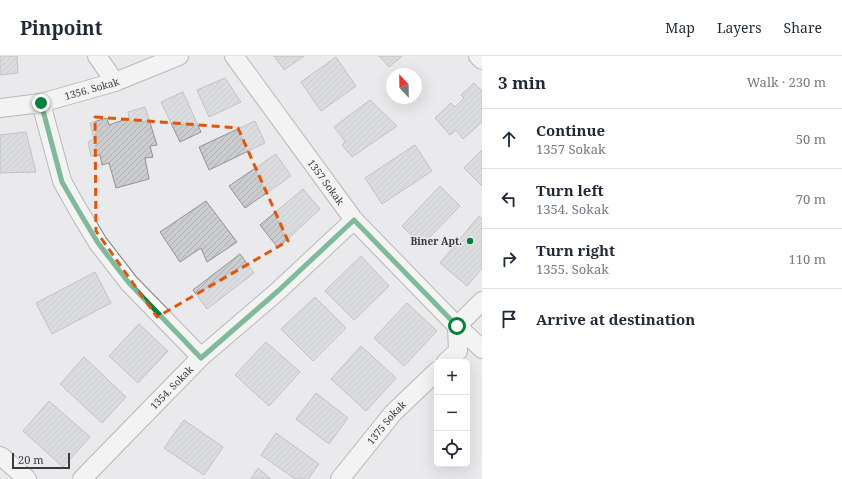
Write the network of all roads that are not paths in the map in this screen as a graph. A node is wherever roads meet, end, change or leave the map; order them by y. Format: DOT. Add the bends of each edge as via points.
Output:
graph roads {
  1 [pos="97,56"];
  2 [pos="179,56"];
  3 [pos="234,56"];
  4 [pos="478,56"];
  5 [pos="482,60"];
  6 [pos="115,82"];
  7 [pos="41,103"];
  8 [pos="0,108"];
  9 [pos="354,220"];
  10 [pos="482,300"];
  11 [pos="457,326"];
  12 [pos="482,349"];
  13 [pos="201,358"];
  14 [pos="449,359"];
  15 [pos="434,374"];
  16 [pos="0,456"];
  17 [pos="27,479"];
  18 [pos="82,479"];
  19 [pos="340,479"];
  1 -- 6 [label="street"];
  2 -- 6 [label="street, 1356. Sokak"];
  3 -- 9 [label="street, 1357 Sokak"];
  4 -- 5 [label="street"];
  6 -- 7 [label="street, 1356. Sokak"];
  7 -- 8 [label="street, 1356. Sokak"];
  7 -- 13 [label="street" via="62,182 98,243 129,283"];
  9 -- 11 [label="street, 1357 Sokak"];
  9 -- 13 [label="street, 1354. Sokak"];
  10 -- 11 [label="street"];
  11 -- 12 [label="street, 1357 Sokak"];
  11 -- 14 [label="street" via="458,351"];
  13 -- 18 [label="street, 1354. Sokak"];
  15 -- 19 [label="street, 1375 Sokak" via="393,413"];
  16 -- 17 [label="street"];
}
